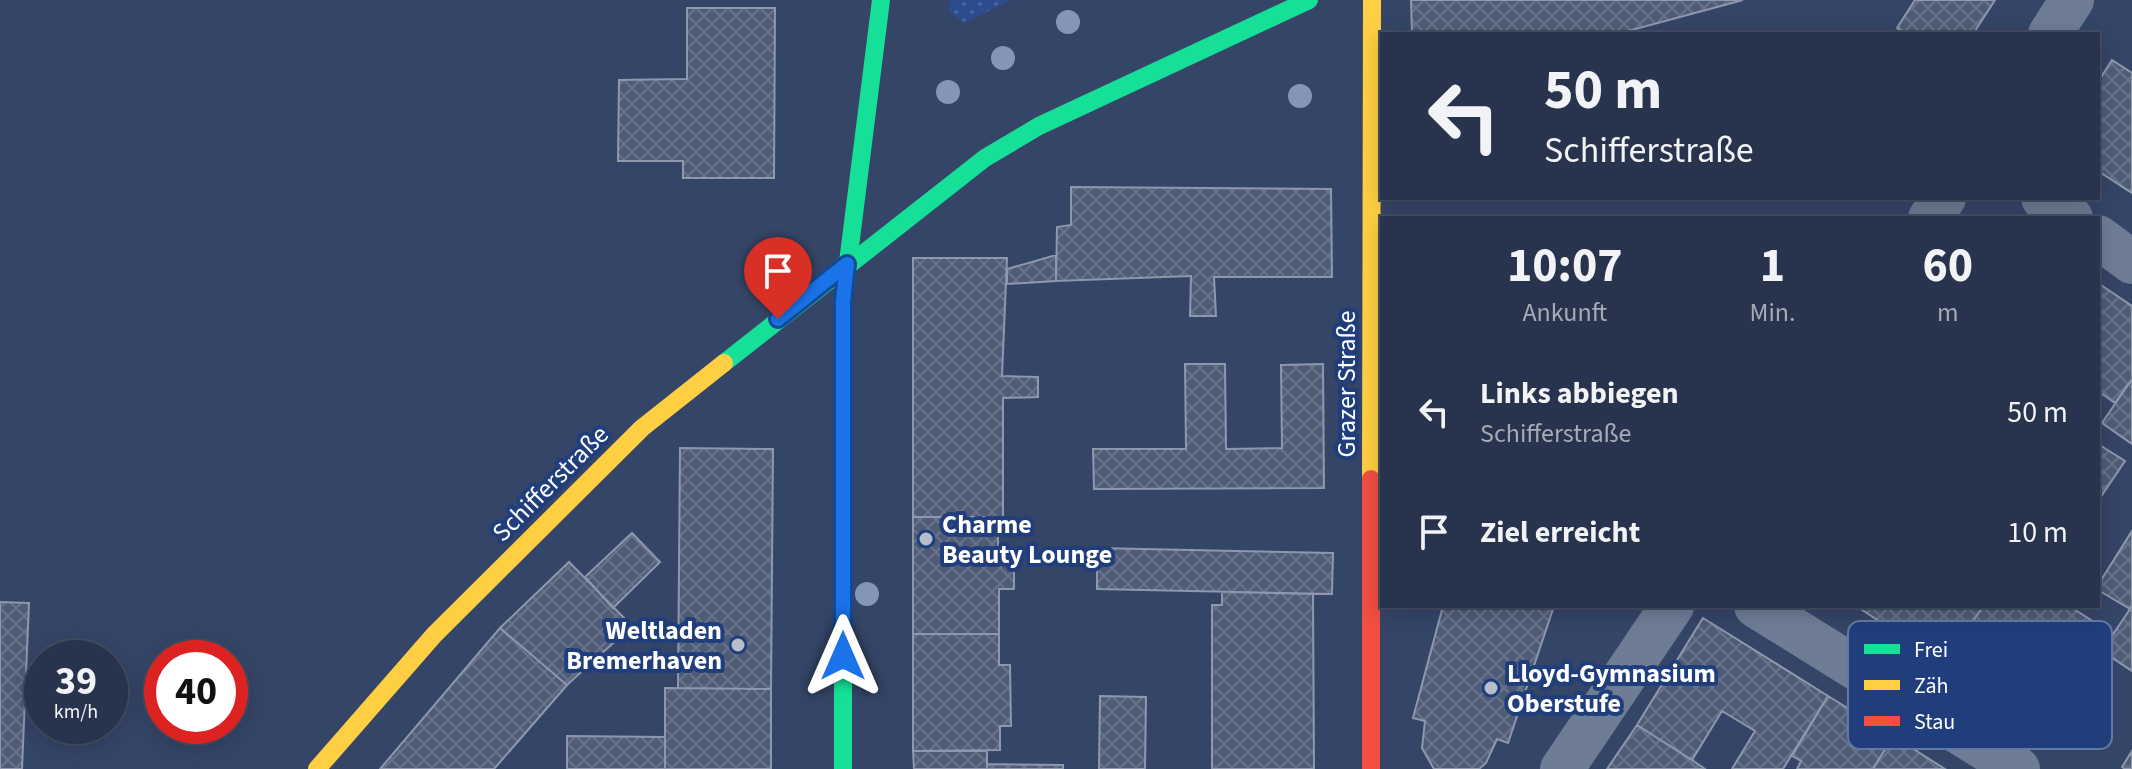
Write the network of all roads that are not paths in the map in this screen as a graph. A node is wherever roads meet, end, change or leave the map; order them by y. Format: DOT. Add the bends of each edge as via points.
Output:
graph roads {
  1 [pos="881,0"];
  2 [pos="1309,0"];
  3 [pos="1372,0"];
  4 [pos="2072,0"];
  5 [pos="2051,32"];
  6 [pos="2046,200"];
  7 [pos="2068,216"];
  8 [pos="2100,238"];
  9 [pos="2132,262"];
  10 [pos="847,264"];
  11 [pos="1671,608"];
  12 [pos="1759,608"];
  13 [pos="1848,663"];
  14 [pos="1986,749"];
  15 [pos="317,769"];
  16 [pos="843,769"];
  17 [pos="1371,769"];
  18 [pos="1562,769"];
  19 [pos="2018,769"];
  1 -- 10 [label="street"];
  2 -- 10 [label="street, Schifferstraße" via="1028,132 985,158"];
  3 -- 17 [label="street, Grazer Straße"];
  4 -- 5 [label="street"];
  6 -- 7 [label="street"];
  8 -- 9 [label="street"];
  10 -- 15 [label="street, Schifferstraße" via="642,428 434,635"];
  10 -- 16 [label="street"];
  11 -- 18 [label="street"];
  12 -- 13 [label="street"];
  14 -- 19 [label="street"];
}
